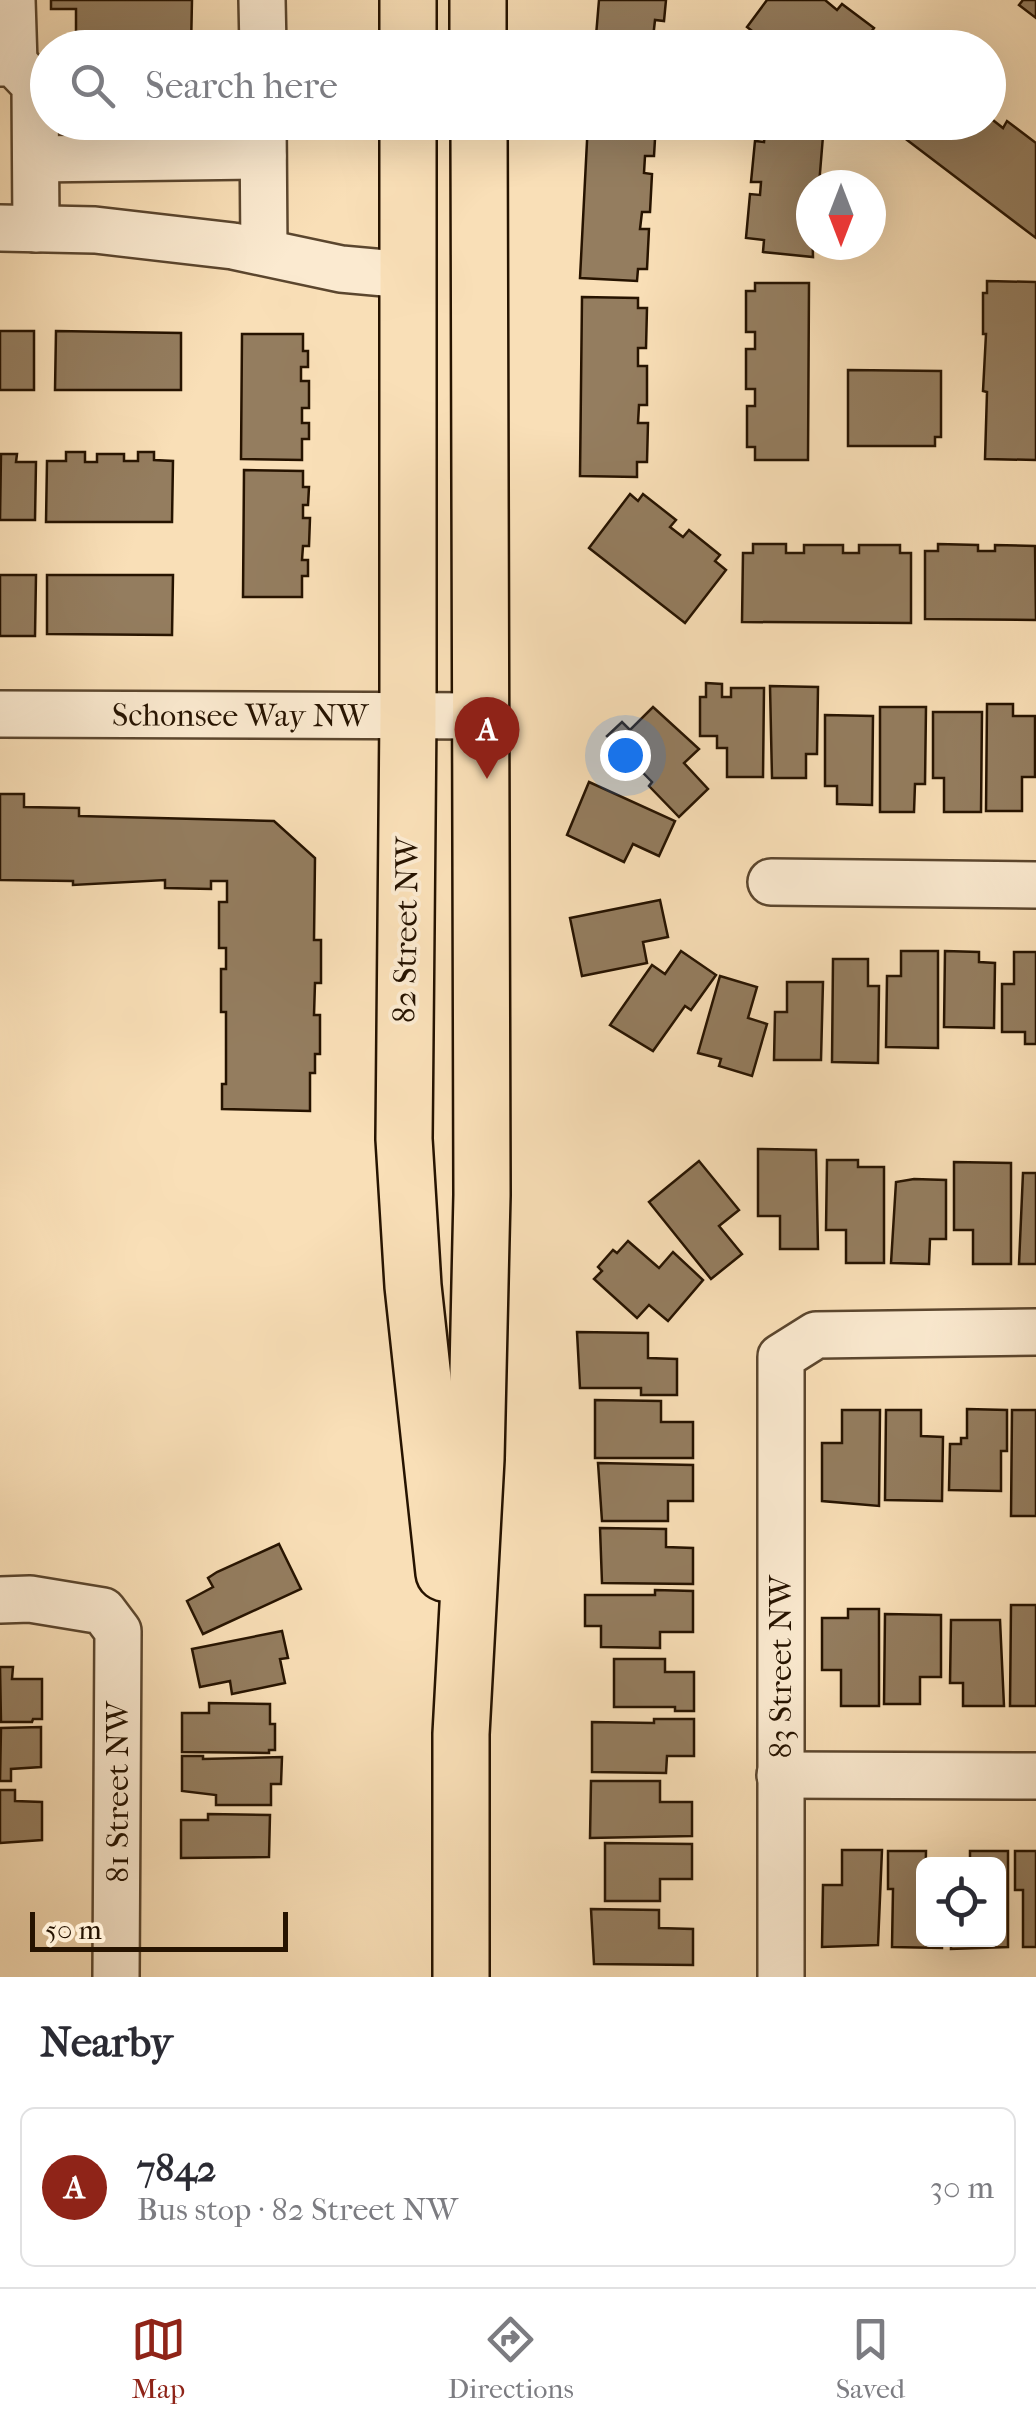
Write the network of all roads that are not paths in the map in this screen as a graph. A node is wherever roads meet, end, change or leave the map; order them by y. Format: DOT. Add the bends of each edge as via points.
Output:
graph roads {
  1 [pos="12,0"];
  2 [pos="262,0"];
  3 [pos="408,0"];
  4 [pos="478,0"];
  5 [pos="263,30"];
  6 [pos="408,30"];
  7 [pos="478,30"];
  8 [pos="7,63"];
  9 [pos="30,80"];
  10 [pos="36,140"];
  11 [pos="252,140"];
  12 [pos="263,140"];
  13 [pos="408,140"];
  14 [pos="480,140"];
  15 [pos="36,159"];
  16 [pos="18,229"];
  17 [pos="264,252"];
  18 [pos="406,274"];
  19 [pos="0,714"];
  20 [pos="408,716"];
  21 [pos="482,716"];
  22 [pos="772,882"];
  23 [pos="1036,884"];
  24 [pos="1036,1332"];
  25 [pos="0,1600"];
  26 [pos="462,1734"];
  27 [pos="780,1775"];
  28 [pos="1036,1776"];
  29 [pos="116,1977"];
  30 [pos="461,1977"];
  31 [pos="781,1977"];
  1 -- 8 [label="street"];
  2 -- 5 [label="street"];
  3 -- 6 [label="main road"];
  4 -- 7 [label="main road"];
  8 -- 9 [label="street"];
  10 -- 15 [label="street"];
  11 -- 15 [label="street"];
  12 -- 17 [label="street"];
  13 -- 18 [label="main road, 82 Street NW"];
  14 -- 21 [label="main road, 82 Street NW"];
  15 -- 16 [label="street"];
  16 -- 17 [label="street" via="95,230"];
  17 -- 18 [label="street" via="341,270"];
  18 -- 20 [label="main road, 82 Street NW"];
  19 -- 20 [label="street, Schonsee Way NW"];
  20 -- 21 [label="street, Schonsee Way NW"];
  20 -- 26 [label="main road, 82 Street NW" via="404,1139 413,1286"];
  21 -- 26 [label="main road, 82 Street NW" via="482,1196"];
  22 -- 23 [label="street"];
  24 -- 27 [label="street, 83 Street NW" via="816,1336 781,1357"];
  25 -- 29 [label="street, 81 Street NW" via="103,1612 118,1631"];
  26 -- 30 [label="main road, 82 Street NW"];
  27 -- 28 [label="street"];
  27 -- 31 [label="street, 83 Street NW"];
}
